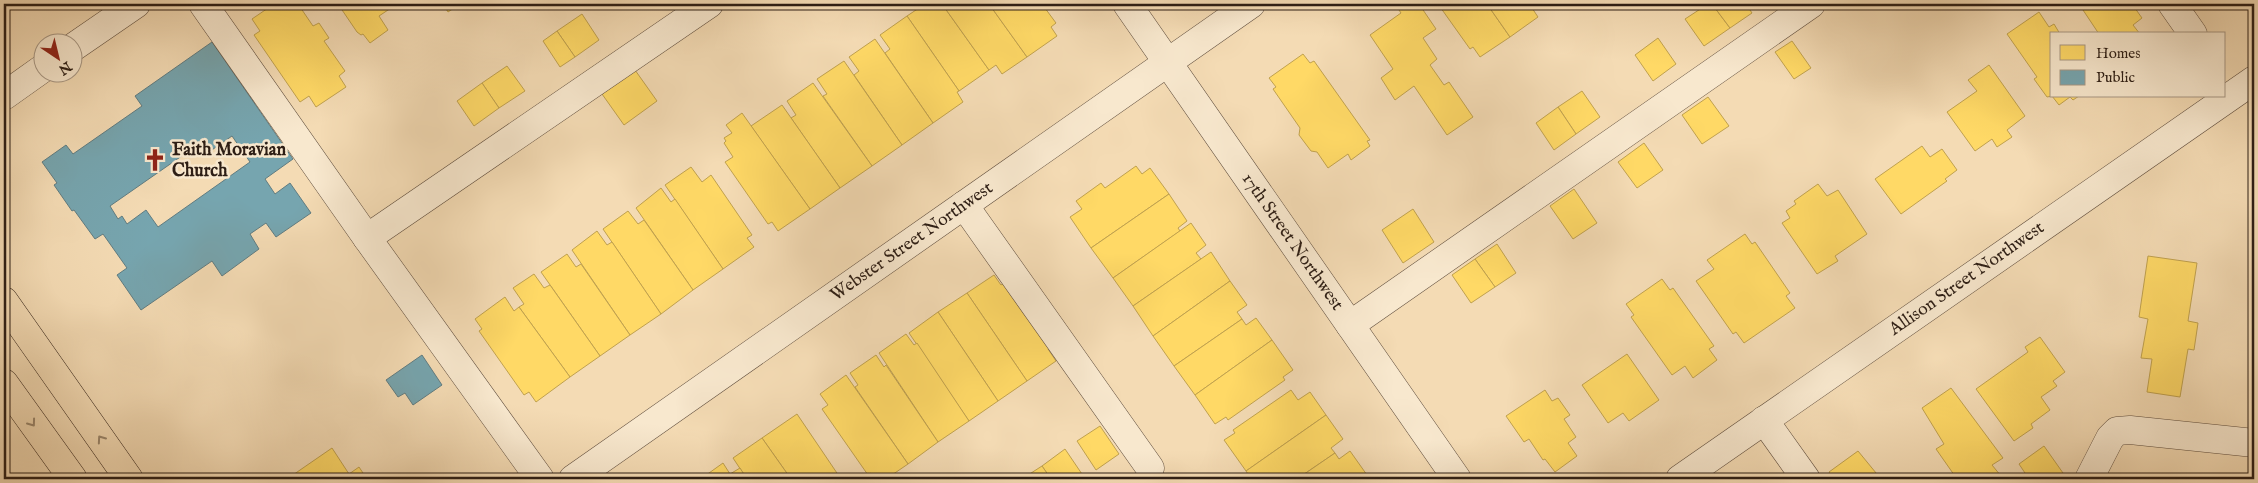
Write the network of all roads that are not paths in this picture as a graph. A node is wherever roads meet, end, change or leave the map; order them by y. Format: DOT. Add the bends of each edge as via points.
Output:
graph roads {
  1 [pos="136,4"];
  2 [pos="203,4"];
  3 [pos="709,4"];
  4 [pos="1127,4"];
  5 [pos="1251,4"];
  6 [pos="1811,4"];
  7 [pos="2172,4"];
  8 [pos="2192,32"];
  9 [pos="82,41"];
  10 [pos="1167,62"];
  11 [pos="32,76"];
  12 [pos="2237,84"];
  13 [pos="2226,92"];
  14 [pos="4,96"];
  15 [pos="2217,98"];
  16 [pos="964,206"];
  17 [pos="366,238"];
  18 [pos="4,301"];
  19 [pos="1350,325"];
  20 [pos="4,383"];
  21 [pos="1764,420"];
  22 [pos="2254,443"];
  23 [pos="1147,476"];
  24 [pos="72,479"];
  25 [pos="129,479"];
  26 [pos="540,479"];
  27 [pos="573,479"];
  28 [pos="1457,479"];
  29 [pos="1680,479"];
  30 [pos="1806,479"];
  31 [pos="2089,479"];
  1 -- 9 [label="street"];
  2 -- 17 [label="street"];
  3 -- 17 [label="street"];
  4 -- 10 [label="street, 17th Street Northwest"];
  5 -- 10 [label="street, Webster Street Northwest"];
  6 -- 19 [label="street"];
  7 -- 8 [label="street"];
  10 -- 16 [label="street, Webster Street Northwest"];
  10 -- 19 [label="street, 17th Street Northwest"];
  11 -- 14 [label="street"];
  12 -- 13 [label="street, Allison Street Northwest"];
  15 -- 21 [label="street, Allison Street Northwest"];
  16 -- 23 [label="street"];
  16 -- 27 [label="street, Webster Street Northwest"];
  17 -- 26 [label="street"];
  25 -- 18 [label="main road, one-way"];
  19 -- 28 [label="street, 17th Street Northwest"];
  20 -- 24 [label="main road, one-way"];
  21 -- 29 [label="street, Allison Street Northwest"];
  21 -- 30 [label="street"];
  22 -- 31 [label="street" via="2117,431 2110,438"];
}
